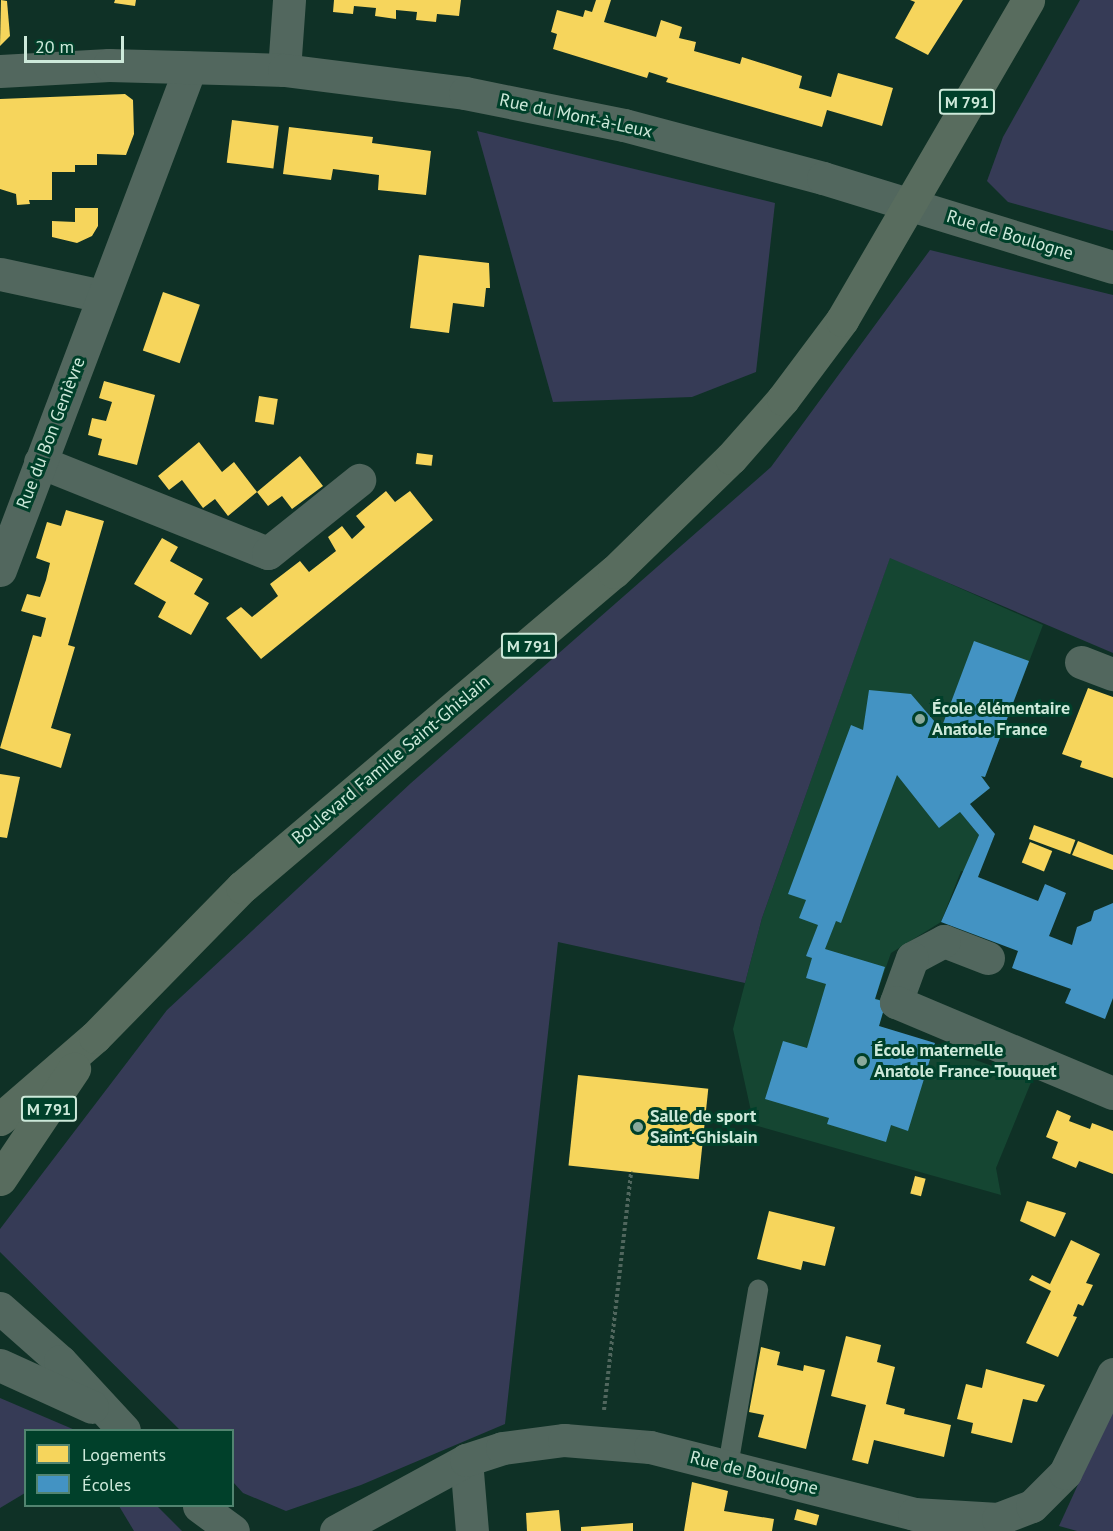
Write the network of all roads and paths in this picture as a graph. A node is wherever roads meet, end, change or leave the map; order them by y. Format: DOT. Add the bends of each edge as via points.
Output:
graph roads {
  1 [pos="289,0"];
  2 [pos="1028,0"];
  3 [pos="190,68"];
  4 [pos="284,70"];
  5 [pos="0,71"];
  6 [pos="906,204"];
  7 [pos="1113,267"];
  8 [pos="0,274"];
  9 [pos="104,296"];
  10 [pos="40,462"];
  11 [pos="359,480"];
  12 [pos="0,570"];
  13 [pos="1081,662"];
  14 [pos="1113,674"];
  15 [pos="988,958"];
  16 [pos="94,1037"];
  17 [pos="1113,1093"];
  18 [pos="0,1119"];
  19 [pos="631,1172"];
  20 [pos="0,1179"];
  21 [pos="758,1290"];
  22 [pos="0,1308"];
  23 [pos="0,1365"];
  24 [pos="1113,1374"];
  25 [pos="120,1427"];
  26 [pos="601,1440"];
  27 [pos="466,1460"];
  28 [pos="728,1466"];
  29 [pos="200,1507"];
  30 [pos="998,1525"];
  31 [pos="234,1531"];
  32 [pos="336,1531"];
  33 [pos="472,1531"];
  1 -- 4 [label="street"];
  2 -- 6 [label="main road, M 791"];
  3 -- 4 [label="street, Rue du Mont-à-Leux"];
  3 -- 5 [label="street, Rue du Mont-à-Leux" via="87,66"];
  3 -- 9 [label="street, Rue du Bon Genièvre"];
  4 -- 6 [label="street, Rue du Mont-à-Leux" via="549,108 812,175"];
  6 -- 7 [label="street, Rue de Boulogne"];
  6 -- 16 [label="main road, Boulevard Famille Saint-Ghislain / M 791" via="842,320 731,458 614,573 243,887"];
  8 -- 9 [label="street"];
  9 -- 10 [label="street, Rue du Bon Genièvre"];
  10 -- 11 [label="street" via="268,554"];
  10 -- 12 [label="street, Rue du Bon Genièvre"];
  13 -- 14 [label="street"];
  15 -- 17 [label="street" via="944,941 912,958 896,1002"];
  16 -- 18 [label="main road, Boulevard Famille Saint-Ghislain / M 791"];
  16 -- 20 [label="main road, Boulevard Famille Saint-Ghislain / M 791"];
  19 -- 26 [label="path"];
  21 -- 28 [label="lane"];
  22 -- 25 [label="street" via="60,1361"];
  23 -- 25 [label="street" via="75,1396"];
  24 -- 30 [label="street, Rue de Boulogne" via="1065,1473 1032,1506"];
  26 -- 27 [label="street, Rue de Boulogne" via="531,1443"];
  26 -- 28 [label="street, Rue de Boulogne"];
  27 -- 32 [label="street, Rue de Boulogne"];
  27 -- 33 [label="street"];
  28 -- 30 [label="street, Rue de Boulogne" via="914,1514"];
  29 -- 31 [label="street"];
}
